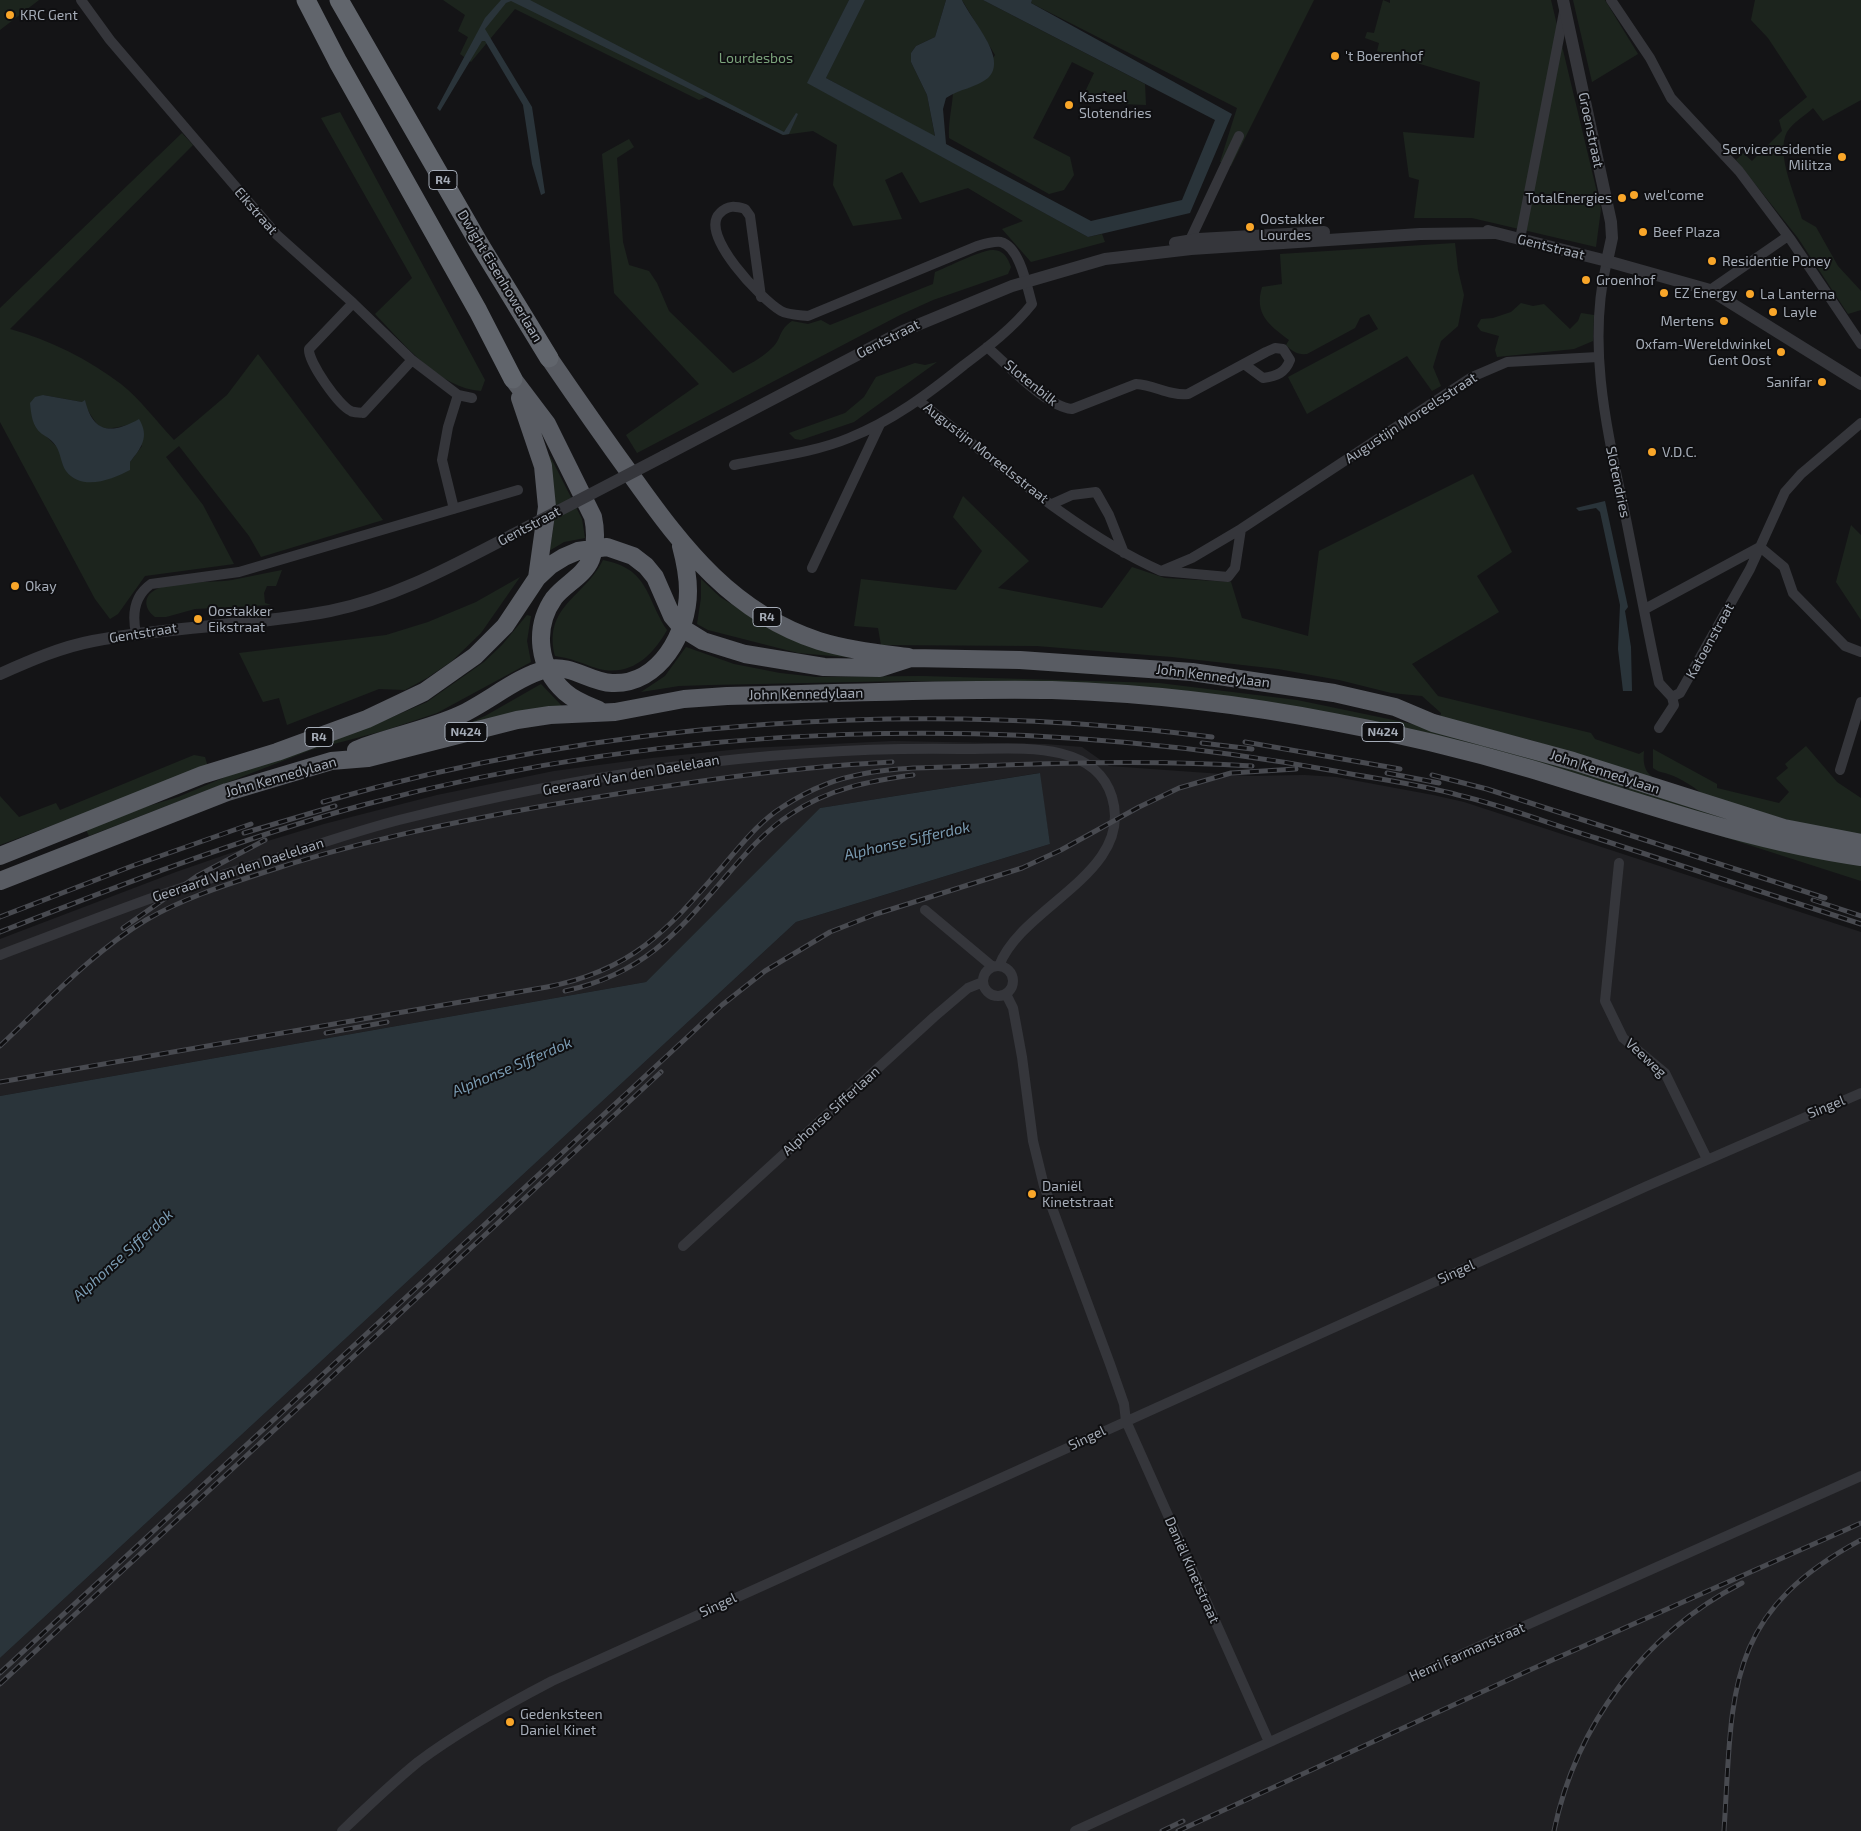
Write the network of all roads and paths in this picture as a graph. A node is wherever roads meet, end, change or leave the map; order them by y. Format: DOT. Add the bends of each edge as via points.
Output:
graph roads {
  1 [pos="81,0"];
  2 [pos="306,0"];
  3 [pos="339,0"];
  4 [pos="1612,0"];
  5 [pos="1564,4"];
  6 [pos="1239,136"];
  7 [pos="1788,236"];
  8 [pos="1520,239"];
  9 [pos="1190,245"];
  10 [pos="1607,261"];
  11 [pos="1026,282"];
  12 [pos="1710,290"];
  13 [pos="761,297"];
  14 [pos="353,303"];
  15 [pos="1861,344"];
  16 [pos="987,347"];
  17 [pos="1598,357"];
  18 [pos="549,358"];
  19 [pos="412,360"];
  20 [pos="1244,364"];
  21 [pos="513,379"];
  22 [pos="1861,384"];
  23 [pos="458,395"];
  24 [pos="472,398"];
  25 [pos="919,401"];
  26 [pos="1861,423"];
  27 [pos="880,424"];
  28 [pos="734,465"];
  29 [pos="518,490"];
  30 [pos="1052,504"];
  31 [pos="454,509"];
  32 [pos="1241,528"];
  33 [pos="679,540"];
  34 [pos="594,547"];
  35 [pos="1760,547"];
  36 [pos="1124,553"];
  37 [pos="812,568"];
  38 [pos="1161,571"];
  39 [pos="537,578"];
  40 [pos="1645,609"];
  41 [pos="682,628"];
  42 [pos="136,633"];
  43 [pos="1861,652"];
  44 [pos="910,658"];
  45 [pos="547,669"];
  46 [pos="0,674"];
  47 [pos="1672,696"];
  48 [pos="1861,702"];
  49 [pos="602,711"];
  50 [pos="1659,728"];
  51 [pos="330,761"];
  52 [pos="1840,770"];
  53 [pos="1861,843"];
  54 [pos="0,856"];
  55 [pos="1861,857"];
  56 [pos="1619,863"];
  57 [pos="0,881"];
  58 [pos="925,910"];
  59 [pos="0,955"];
  60 [pos="996,967"];
  61 [pos="984,982"];
  62 [pos="1006,994"];
  63 [pos="1861,1093"];
  64 [pos="1707,1159"];
  65 [pos="683,1246"];
  66 [pos="1126,1421"];
  67 [pos="1861,1476"];
  68 [pos="1269,1742"];
  69 [pos="342,1831"];
  70 [pos="1075,1831"];
  1 -- 14 [label="street, Eikstraat" via="110,40 278,236"];
  2 -- 21 [label="highway, R4"];
  3 -- 18 [label="highway, Dwight Eisenhowerlaan / R4"];
  4 -- 7 [label="street" via="1650,58 1671,98 1739,170"];
  5 -- 8 [label="street"];
  5 -- 10 [label="street, Groenstraat" via="1611,222 1612,238"];
  6 -- 9 [label="street"];
  7 -- 12 [label="street"];
  7 -- 15 [label="street"];
  8 -- 9 [label="street, Gentstraat" via="1494,233 1420,230"];
  8 -- 10 [label="street, Gentstraat"];
  9 -- 11 [label="street, Gentstraat" via="1120,257"];
  10 -- 12 [label="street, Gentstraat"];
  10 -- 17 [label="street, Slotendries"];
  11 -- 13 [label="street" via="1014,253 1007,244 998,242 977,246 808,316 783,312"];
  11 -- 16 [label="street" via="1032,304"];
  11 -- 42 [label="street, Gentstraat, bridge" via="903,330 512,535 399,590 332,610 260,621"];
  12 -- 22 [label="street, Gentstraat"];
  13 -- 13 [label="street" via="750,216 745,208 727,207 718,215 714,230 721,246"];
  14 -- 19 [label="street, Eikstraat"];
  14 -- 19 [label="street" via="309,349 308,356 342,404 351,411 363,413"];
  16 -- 20 [label="street, Slotenbilk" via="1050,401 1072,409 1136,384 1145,384 1174,395 1188,394"];
  16 -- 25 [label="street"];
  17 -- 32 [label="street, Augustijn Moreelsstraat" via="1507,362 1472,377"];
  17 -- 40 [label="street, Slotendries" via="1608,435"];
  18 -- 33 [label="highway, Dwight Eisenhowerlaan / R4"];
  19 -- 23 [label="street, Eikstraat"];
  21 -- 34 [label="highway, John Kennedylaan / N424" via="547,424 588,504 596,530"];
  21 -- 39 [label="highway, John Kennedylaan / R4" via="544,466 546,507"];
  23 -- 24 [label="street, Eikstraat"];
  23 -- 31 [label="street" via="442,460"];
  25 -- 27 [label="street"];
  25 -- 30 [label="street, Augustijn Moreelsstraat"];
  26 -- 35 [label="street, Katoenstraat" via="1790,485"];
  27 -- 28 [label="street" via="818,448"];
  27 -- 37 [label="street"];
  29 -- 31 [label="street"];
  30 -- 36 [label="street, Augustijn Moreelsstraat"];
  30 -- 36 [label="street, Augustijn Moreelsstraat" via="1072,495 1096,492 1110,515"];
  31 -- 42 [label="street" via="239,572 151,584 136,602"];
  32 -- 38 [label="street, Augustijn Moreelsstraat" via="1192,558"];
  32 -- 38 [label="street, Augustijn Moreelsstraat" via="1235,568 1228,578"];
  33 -- 41 [label="highway, Dwight Eisenhowerlaan / R4" via="688,578"];
  33 -- 44 [label="highway, Dwight Eisenhowerlaan / R4" via="723,586 780,624 841,647"];
  34 -- 39 [label="highway, John Kennedylaan / R4" via="564,556"];
  34 -- 41 [label="highway, John Kennedylaan / R4" via="617,549 646,566 655,577 672,616"];
  34 -- 45 [label="highway, John Kennedylaan / N424" via="585,568 556,596 544,616 540,635"];
  35 -- 40 [label="street"];
  35 -- 43 [label="street" via="1784,567 1793,593 1845,646"];
  35 -- 47 [label="street, Katoenstraat" via="1680,694"];
  36 -- 38 [label="street, Augustijn Moreelsstraat"];
  39 -- 54 [label="highway, John Kennedylaan / R4" via="505,626 475,656 424,692 366,719 202,775"];
  40 -- 47 [label="street, Slotendries" via="1659,682"];
  41 -- 44 [label="highway, John Kennedylaan / R4" via="703,641 745,654 824,667 880,668"];
  41 -- 45 [label="highway, Dwight Eisenhowerlaan / R4" via="663,660 652,671 633,680 612,683 561,668"];
  42 -- 46 [label="street, Gentstraat" via="68,647"];
  44 -- 53 [label="highway, John Kennedylaan / N424" via="1020,660 1168,670 1334,693 1395,707 1433,723 1573,761 1784,828"];
  45 -- 49 [label="highway, John Kennedylaan / N424" via="565,692"];
  45 -- 51 [label="highway, Dwight Eisenhowerlaan / R4" via="440,724 366,746"];
  47 -- 50 [label="street, Katoenstraat" via="1674,705"];
  48 -- 52 [label="street"];
  49 -- 51 [label="highway, John Kennedylaan / N424" via="517,720 368,758"];
  49 -- 55 [label="highway, John Kennedylaan / N424" via="615,712 684,699 727,696 1050,690 1155,696 1313,718 1433,743 1722,828"];
  51 -- 57 [label="highway, John Kennedylaan / R4" via="227,792"];
  56 -- 64 [label="street, Veeweg" via="1605,1001 1623,1038 1665,1073"];
  58 -- 60 [label="street"];
  59 -- 60 [label="street, Geeraard Van den Daelelaan" via="152,898 347,835 452,808 673,765 820,752 932,748 1067,754 1091,766 1107,784 1115,810 1114,834 1096,864 1015,940"];
  60 -- 61 [label="street" via="986,973"];
  60 -- 62 [label="street" via="1007,969 1012,976 1012,986"];
  61 -- 62 [label="street" via="992,995"];
  61 -- 65 [label="street, Alphonse Sifferlaan" via="968,988 934,1017"];
  62 -- 66 [label="street, Daniël Kinetstraat" via="1019,1039 1033,1141 1044,1186 1109,1361 1124,1404"];
  63 -- 64 [label="street, Singel"];
  64 -- 66 [label="street, Singel"];
  66 -- 68 [label="street, Daniël Kinetstraat"];
  66 -- 69 [label="street, Singel" via="524,1696 420,1761"];
  67 -- 68 [label="street, Henri Farmanstraat"];
  68 -- 70 [label="street, Henri Farmanstraat"];
}
